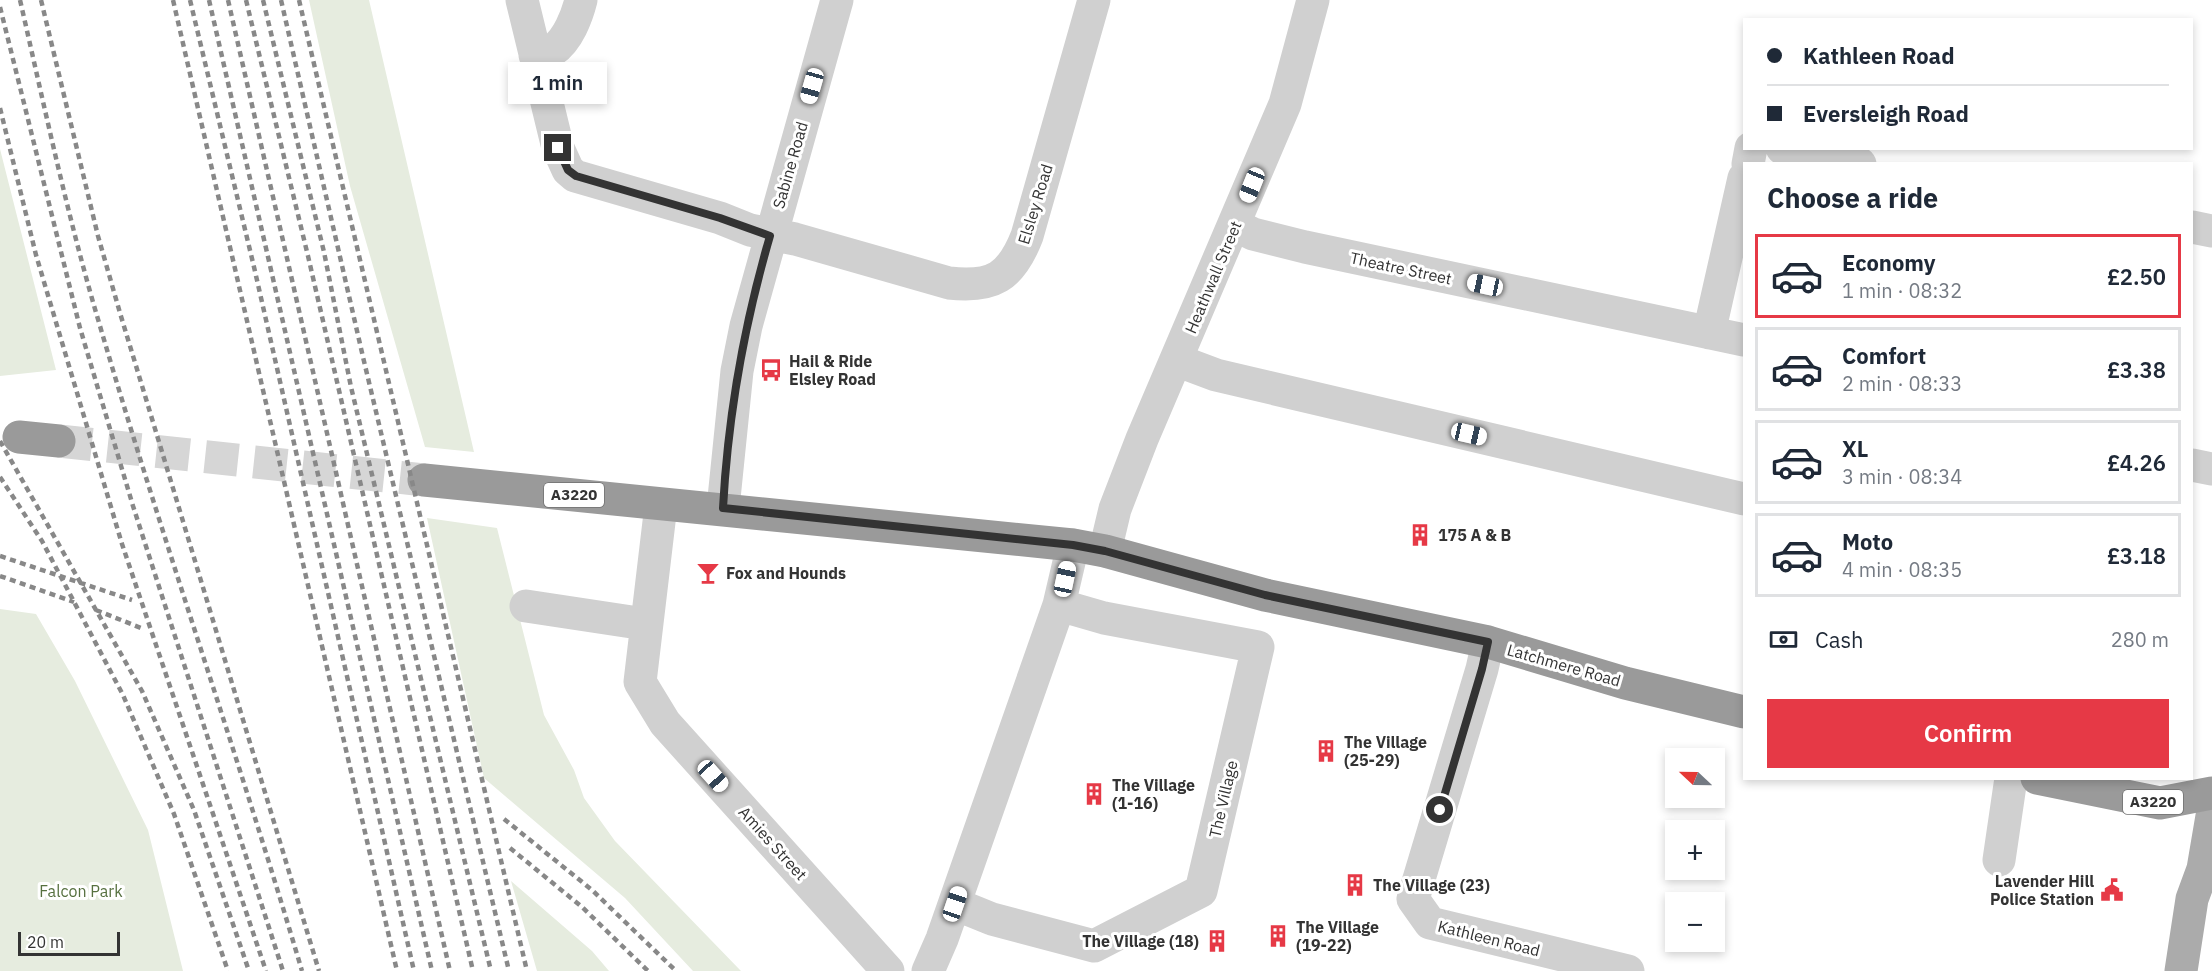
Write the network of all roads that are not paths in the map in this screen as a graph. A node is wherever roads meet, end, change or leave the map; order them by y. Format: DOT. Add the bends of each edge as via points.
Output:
graph roads {
  1 [pos="522,0"];
  2 [pos="581,0"];
  3 [pos="837,0"];
  4 [pos="1094,0"];
  5 [pos="1313,0"];
  6 [pos="535,55"];
  7 [pos="1792,150"];
  8 [pos="1850,162"];
  9 [pos="1743,182"];
  10 [pos="1235,225"];
  11 [pos="2193,227"];
  12 [pos="2212,231"];
  13 [pos="770,236"];
  14 [pos="1709,333"];
  15 [pos="1743,340"];
  16 [pos="1176,360"];
  17 [pos="19,437"];
  18 [pos="59,441"];
  19 [pos="2193,465"];
  20 [pos="2212,469"];
  21 [pos="424,480"];
  22 [pos="1743,499"];
  23 [pos="661,506"];
  24 [pos="723,508"];
  25 [pos="1073,545"];
  26 [pos="1105,551"];
  27 [pos="1059,605"];
  28 [pos="526,606"];
  29 [pos="645,624"];
  30 [pos="1488,642"];
  31 [pos="1743,712"];
  32 [pos="2011,780"];
  33 [pos="2047,780"];
  34 [pos="2212,793"];
  35 [pos="2212,816"];
  36 [pos="1999,860"];
  37 [pos="955,904"];
  38 [pos="888,971"];
  39 [pos="928,971"];
  40 [pos="1628,971"];
  41 [pos="2181,971"];
  1 -- 6 [label="street"];
  2 -- 6 [label="street" via="562,41 553,50"];
  3 -- 13 [label="street, Sabine Road"];
  4 -- 13 [label="street, Elsley Road" via="1027,236 1008,271 983,285 950,283 795,239"];
  5 -- 10 [label="street, Heathwall Street" via="1285,104"];
  6 -- 13 [label="street, Elsley Road" via="558,148 568,170 576,176"];
  7 -- 8 [label="street"];
  9 -- 14 [label="street"];
  10 -- 14 [label="street, Theatre Street" via="1305,248"];
  10 -- 16 [label="street, Heathwall Street"];
  11 -- 12 [label="street"];
  13 -- 24 [label="street, Sabine Road" via="737,371"];
  14 -- 15 [label="street, Theatre Street"];
  16 -- 22 [label="street" via="1216,375"];
  16 -- 26 [label="street, Heathwall Street" via="1115,509"];
  17 -- 18 [label="highway"];
  19 -- 20 [label="street"];
  21 -- 23 [label="highway, Latchmere Road / A3220"];
  23 -- 24 [label="highway, Latchmere Road / A3220"];
  23 -- 29 [label="street, Amies Street"];
  24 -- 25 [label="highway, Latchmere Road / A3220"];
  25 -- 26 [label="highway, Latchmere Road / A3220"];
  25 -- 27 [label="street"];
  26 -- 30 [label="highway, Latchmere Road / A3220" via="1247,590"];
  27 -- 37 [label="street"];
  27 -- 37 [label="street, The Village" via="1104,618 1258,647 1202,891 1094,946 993,919"];
  28 -- 29 [label="street"];
  29 -- 38 [label="street, Amies Street" via="640,682 665,723"];
  30 -- 31 [label="highway, Latchmere Road / A3220"];
  30 -- 40 [label="street, Kathleen Road" via="1413,899 1430,923"];
  32 -- 36 [label="street"];
  33 -- 34 [label="highway, A3220" via="2160,803"];
  35 -- 41 [label="main road" via="2203,870 2192,899"];
  37 -- 39 [label="street"];
}
